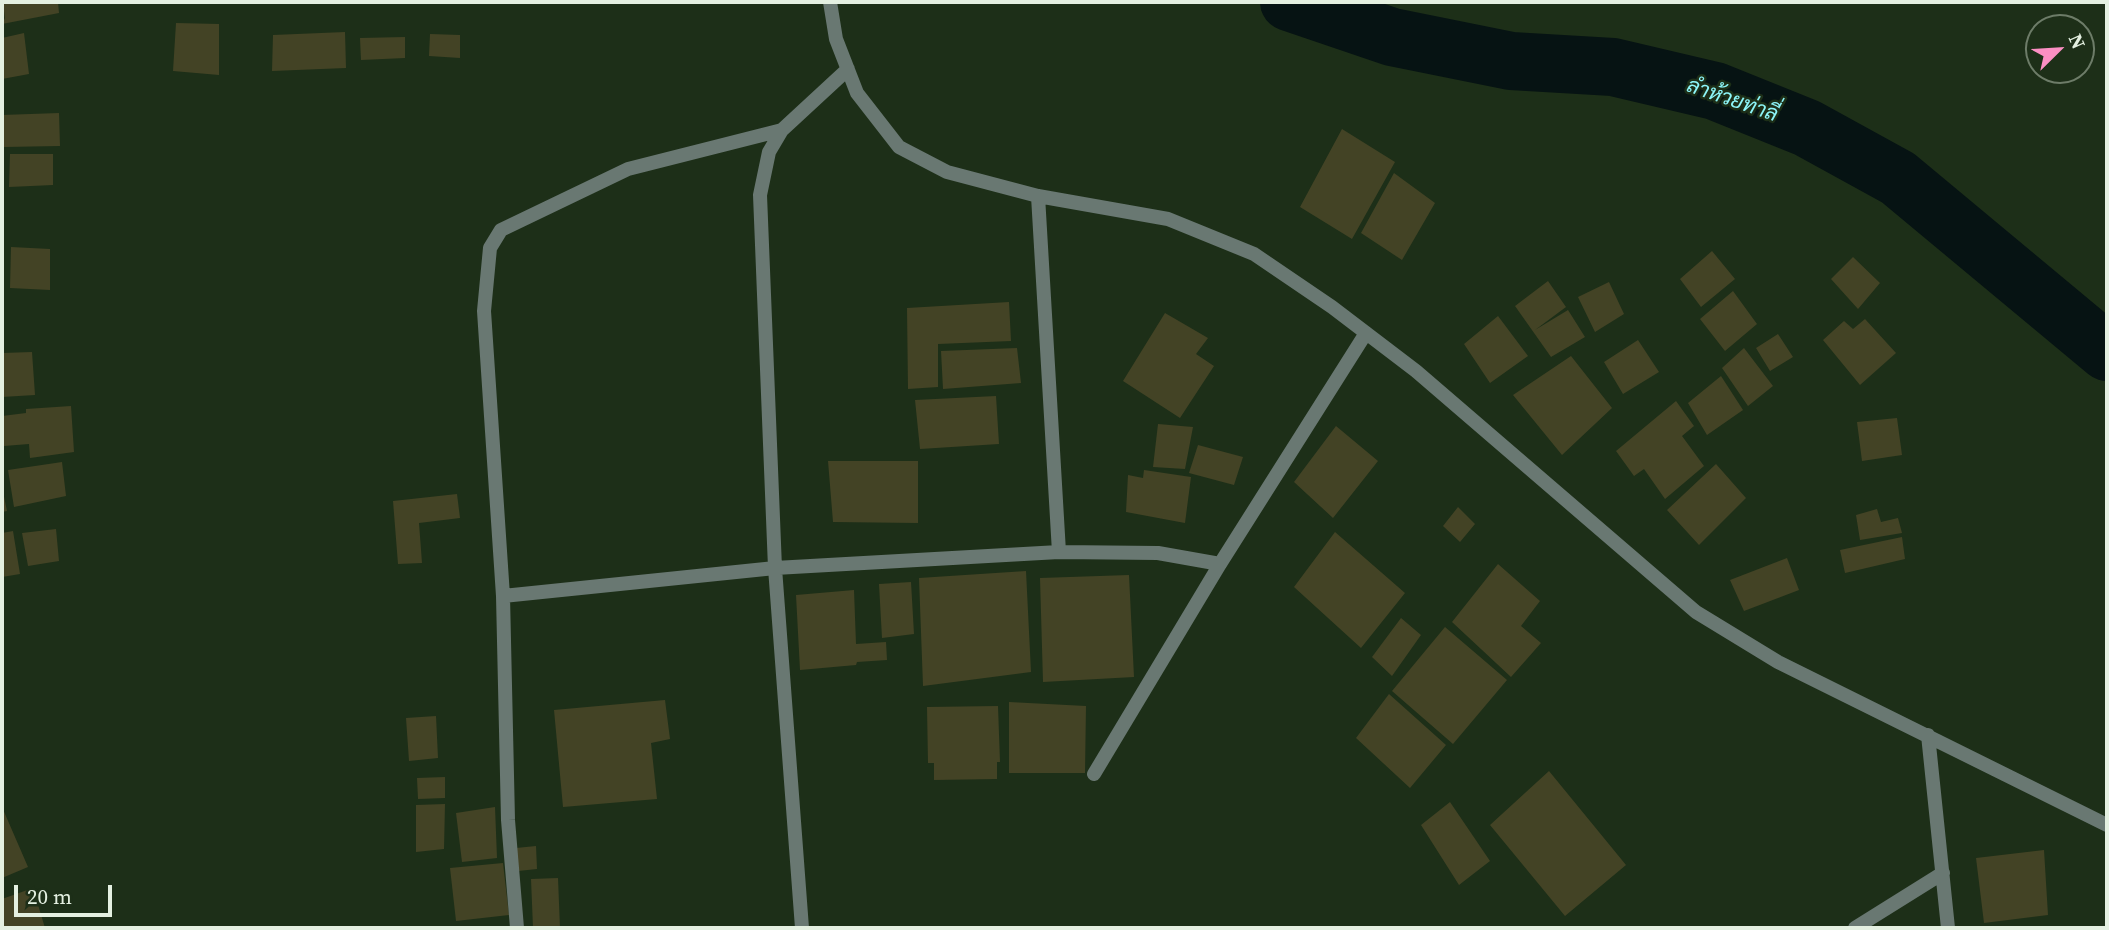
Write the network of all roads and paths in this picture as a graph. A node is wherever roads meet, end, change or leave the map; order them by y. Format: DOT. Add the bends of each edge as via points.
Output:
graph roads {
  1 [pos="830,2"];
  2 [pos="848,69"];
  3 [pos="782,130"];
  4 [pos="1038,196"];
  5 [pos="1366,333"];
  6 [pos="1059,552"];
  7 [pos="1220,564"];
  8 [pos="775,568"];
  9 [pos="503,596"];
  10 [pos="1928,735"];
  11 [pos="1094,774"];
  12 [pos="2107,825"];
  13 [pos="1943,873"];
  14 [pos="517,928"];
  15 [pos="802,928"];
  16 [pos="1855,928"];
  17 [pos="1948,928"];
  1 -- 2 [label="street" via="836,38"];
  2 -- 3 [label="street"];
  2 -- 4 [label="street" via="857,93 899,147 947,172"];
  3 -- 8 [label="street" via="769,152 760,195"];
  3 -- 9 [label="street" via="628,169 501,230 490,248 484,311"];
  4 -- 5 [label="street" via="1168,219 1254,254"];
  4 -- 6 [label="street"];
  5 -- 7 [label="street"];
  5 -- 10 [label="street" via="1696,612 1778,662"];
  6 -- 7 [label="street" via="1158,553"];
  6 -- 8 [label="street"];
  7 -- 11 [label="street"];
  8 -- 9 [label="street"];
  8 -- 15 [label="street"];
  9 -- 14 [label="street" via="508,820"];
  10 -- 12 [label="street"];
  10 -- 13 [label="street"];
  13 -- 16 [label="street"];
  13 -- 17 [label="street"];
}
